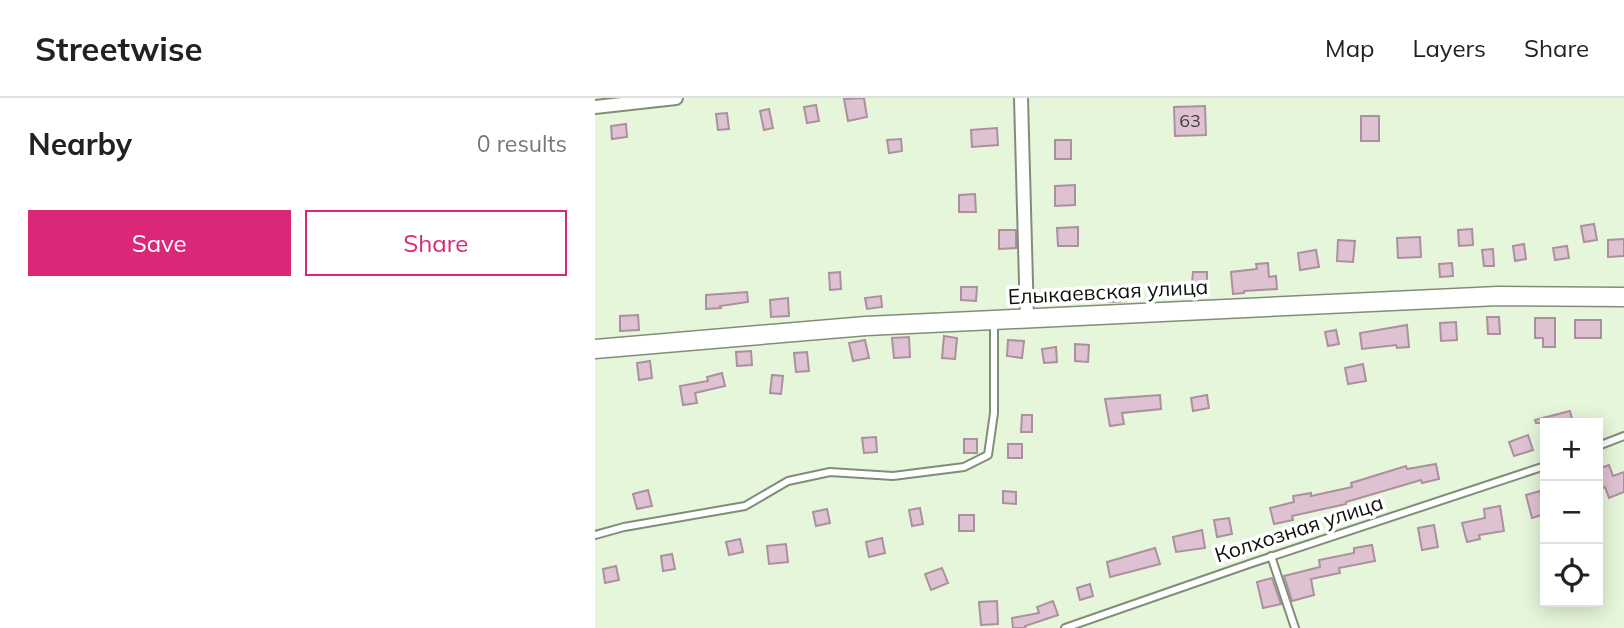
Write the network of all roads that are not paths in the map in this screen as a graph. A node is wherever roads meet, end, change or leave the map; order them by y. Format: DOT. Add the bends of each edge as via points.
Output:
graph roads {
  1 [pos="677,98"];
  2 [pos="1021,98"];
  3 [pos="595,107"];
  4 [pos="1624,297"];
  5 [pos="1027,319"];
  6 [pos="993,320"];
  7 [pos="595,349"];
  8 [pos="1624,436"];
  9 [pos="1603,444"];
  10 [pos="1540,468"];
  11 [pos="595,535"];
  12 [pos="1271,556"];
  13 [pos="1065,628"];
  14 [pos="1295,628"];
  1 -- 3 [label="street"];
  2 -- 5 [label="street"];
  4 -- 5 [label="street, Елыкаевская улица" via="1498,296"];
  5 -- 6 [label="street, Елыкаевская улица"];
  6 -- 7 [label="street, Елыкаевская улица"];
  6 -- 11 [label="lane" via="994,413 988,455 964,467 893,476 819,474 788,481 745,506"];
  8 -- 9 [label="lane"];
  10 -- 12 [label="lane, Колхозная улица"];
  12 -- 13 [label="lane, Колхозная улица"];
  12 -- 14 [label="lane"];
}
